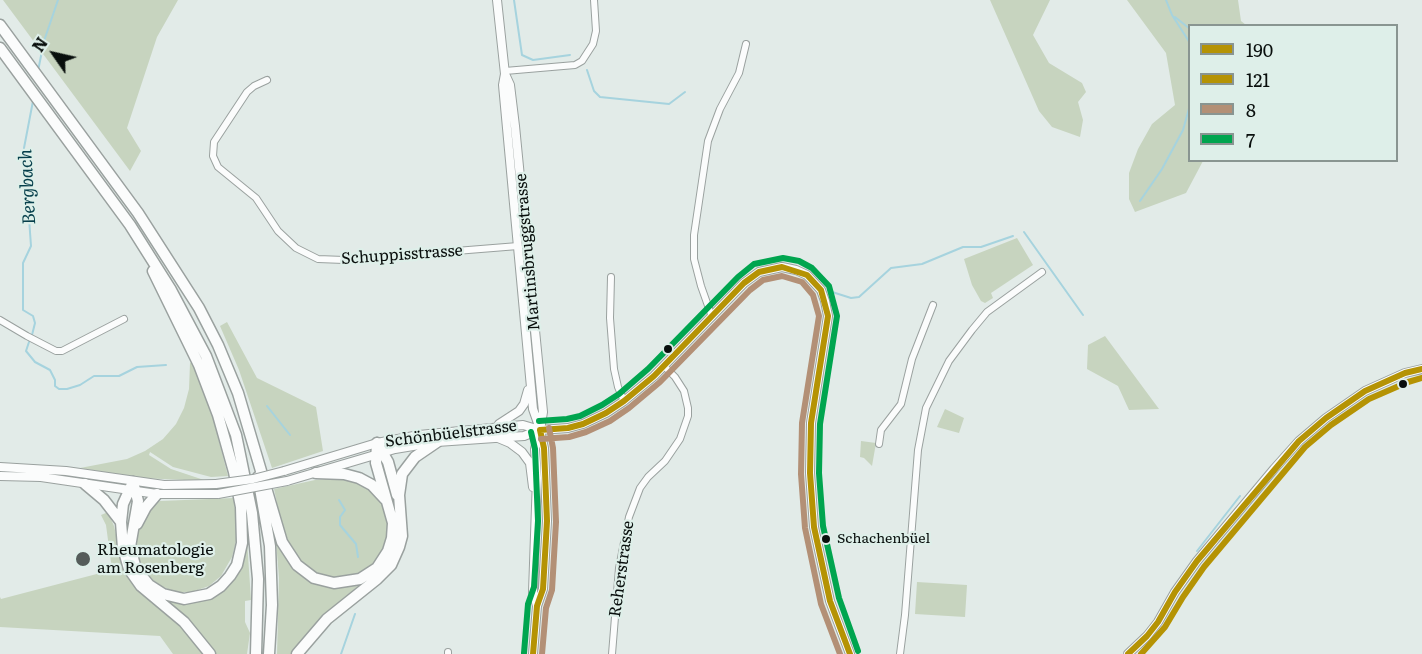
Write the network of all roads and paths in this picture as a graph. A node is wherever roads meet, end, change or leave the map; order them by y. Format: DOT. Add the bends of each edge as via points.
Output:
graph roads {
  1 [pos="497,0"];
  2 [pos="594,0"];
  3 [pos="0,25"];
  4 [pos="746,44"];
  5 [pos="0,48"];
  6 [pos="505,73"];
  7 [pos="267,80"];
  8 [pos="130,225"];
  9 [pos="521,244"];
  10 [pos="1042,272"];
  11 [pos="611,277"];
  12 [pos="933,305"];
  13 [pos="712,316"];
  14 [pos="124,319"];
  15 [pos="0,320"];
  16 [pos="664,366"];
  17 [pos="1422,369"];
  18 [pos="530,372"];
  19 [pos="624,401"];
  20 [pos="540,430"];
  21 [pos="493,432"];
  22 [pos="252,435"];
  23 [pos="437,442"];
  24 [pos="879,444"];
  25 [pos="378,449"];
  26 [pos="0,467"];
  27 [pos="315,473"];
  28 [pos="0,476"];
  29 [pos="85,484"];
  30 [pos="133,488"];
  31 [pos="157,494"];
  32 [pos="394,503"];
  33 [pos="537,506"];
  34 [pos="121,522"];
  35 [pos="130,548"];
  36 [pos="537,606"];
  37 [pos="210,654"];
  38 [pos="256,654"];
  39 [pos="269,654"];
  40 [pos="297,654"];
  41 [pos="533,654"];
  42 [pos="612,654"];
  43 [pos="850,654"];
  44 [pos="900,654"];
  45 [pos="1128,654"];
  1 -- 6 [label="main road, Martinsbruggstrasse"];
  2 -- 6 [label="street" via="596,31 582,61"];
  3 -- 22 [label="highway" via="153,236 195,301 213,334"];
  4 -- 13 [label="street" via="739,73 708,141 694,235 693,259"];
  5 -- 8 [label="highway"];
  6 -- 9 [label="main road, Martinsbruggstrasse" via="515,126"];
  7 -- 9 [label="street, Schuppisstrasse" via="247,92 214,142 213,156 218,167 256,198 278,231 296,248 318,259 344,260"];
  8 -- 35 [label="highway" via="199,365 218,415 234,472 243,531 240,555 230,576 209,594 184,599 149,585 136,569"];
  8 -- 38 [label="highway" via="195,332 236,435 256,548"];
  9 -- 18 [label="main road, Martinsbruggstrasse"];
  9 -- 20 [label="main road, Martinsbruggstrasse" via="543,412"];
  10 -- 44 [label="street" via="987,312 949,361 926,408 918,450"];
  11 -- 19 [label="street" via="614,369"];
  12 -- 24 [label="street" via="912,359 901,404 881,430"];
  13 -- 16 [label="street"];
  13 -- 43 [label="street" via="750,278 769,268 796,270 821,290 828,316 811,423 812,511 830,601"];
  14 -- 15 [label="street" via="62,351"];
  16 -- 19 [label="street"];
  16 -- 42 [label="street, Reherstrasse" via="681,385 688,416 680,439 640,488 629,517 619,568"];
  17 -- 45 [label="street" via="1365,391 1299,441 1197,561 1158,622"];
  18 -- 20 [label="main road, Martinsbruggstrasse" via="533,413"];
  18 -- 21 [label="main road, Martinsbruggstrasse" via="524,404"];
  19 -- 20 [label="street" via="583,424"];
  20 -- 21 [label="main road, Schönbüelstrasse" via="523,424"];
  20 -- 33 [label="street, Martinsbruggstrasse" via="535,449"];
  20 -- 36 [label="street, Martinsbruggstrasse" via="547,521 543,589"];
  21 -- 23 [label="main road, Schönbüelstrasse"];
  21 -- 25 [label="main road, Schönbüelstrasse" via="419,435"];
  21 -- 33 [label="street, Martinsbruggstrasse" via="517,447 530,463"];
  22 -- 32 [label="highway" via="282,543 297,565 314,578 344,583 377,568 392,538"];
  22 -- 39 [label="highway" via="270,546"];
  23 -- 25 [label="main road, Schönbüelstrasse"];
  23 -- 32 [label="highway" via="406,467"];
  25 -- 27 [label="main road, Schönbüelstrasse"];
  25 -- 30 [label="main road, Schönbüelstrasse, bridge" via="253,479"];
  25 -- 32 [label="highway" via="390,470"];
  26 -- 30 [label="main road, Schönbüelstrasse" via="66,471"];
  27 -- 31 [label="main road, Schönbüelstrasse, bridge" via="218,494"];
  27 -- 32 [label="highway" via="359,478"];
  28 -- 29 [label="main road, Schönbüelstrasse"];
  29 -- 30 [label="main road, Schönbüelstrasse"];
  29 -- 34 [label="highway"];
  30 -- 31 [label="main road, Schönbüelstrasse"];
  30 -- 34 [label="highway" via="123,504"];
  30 -- 35 [label="highway" via="138,501"];
  31 -- 35 [label="highway" via="139,520"];
  32 -- 40 [label="highway" via="402,536 391,565 327,619"];
  33 -- 36 [label="street, Martinsbruggstrasse" via="533,592"];
  34 -- 37 [label="highway" via="123,548 134,578 184,622"];
  36 -- 41 [label="street, Martinsbruggstrasse"];
}
